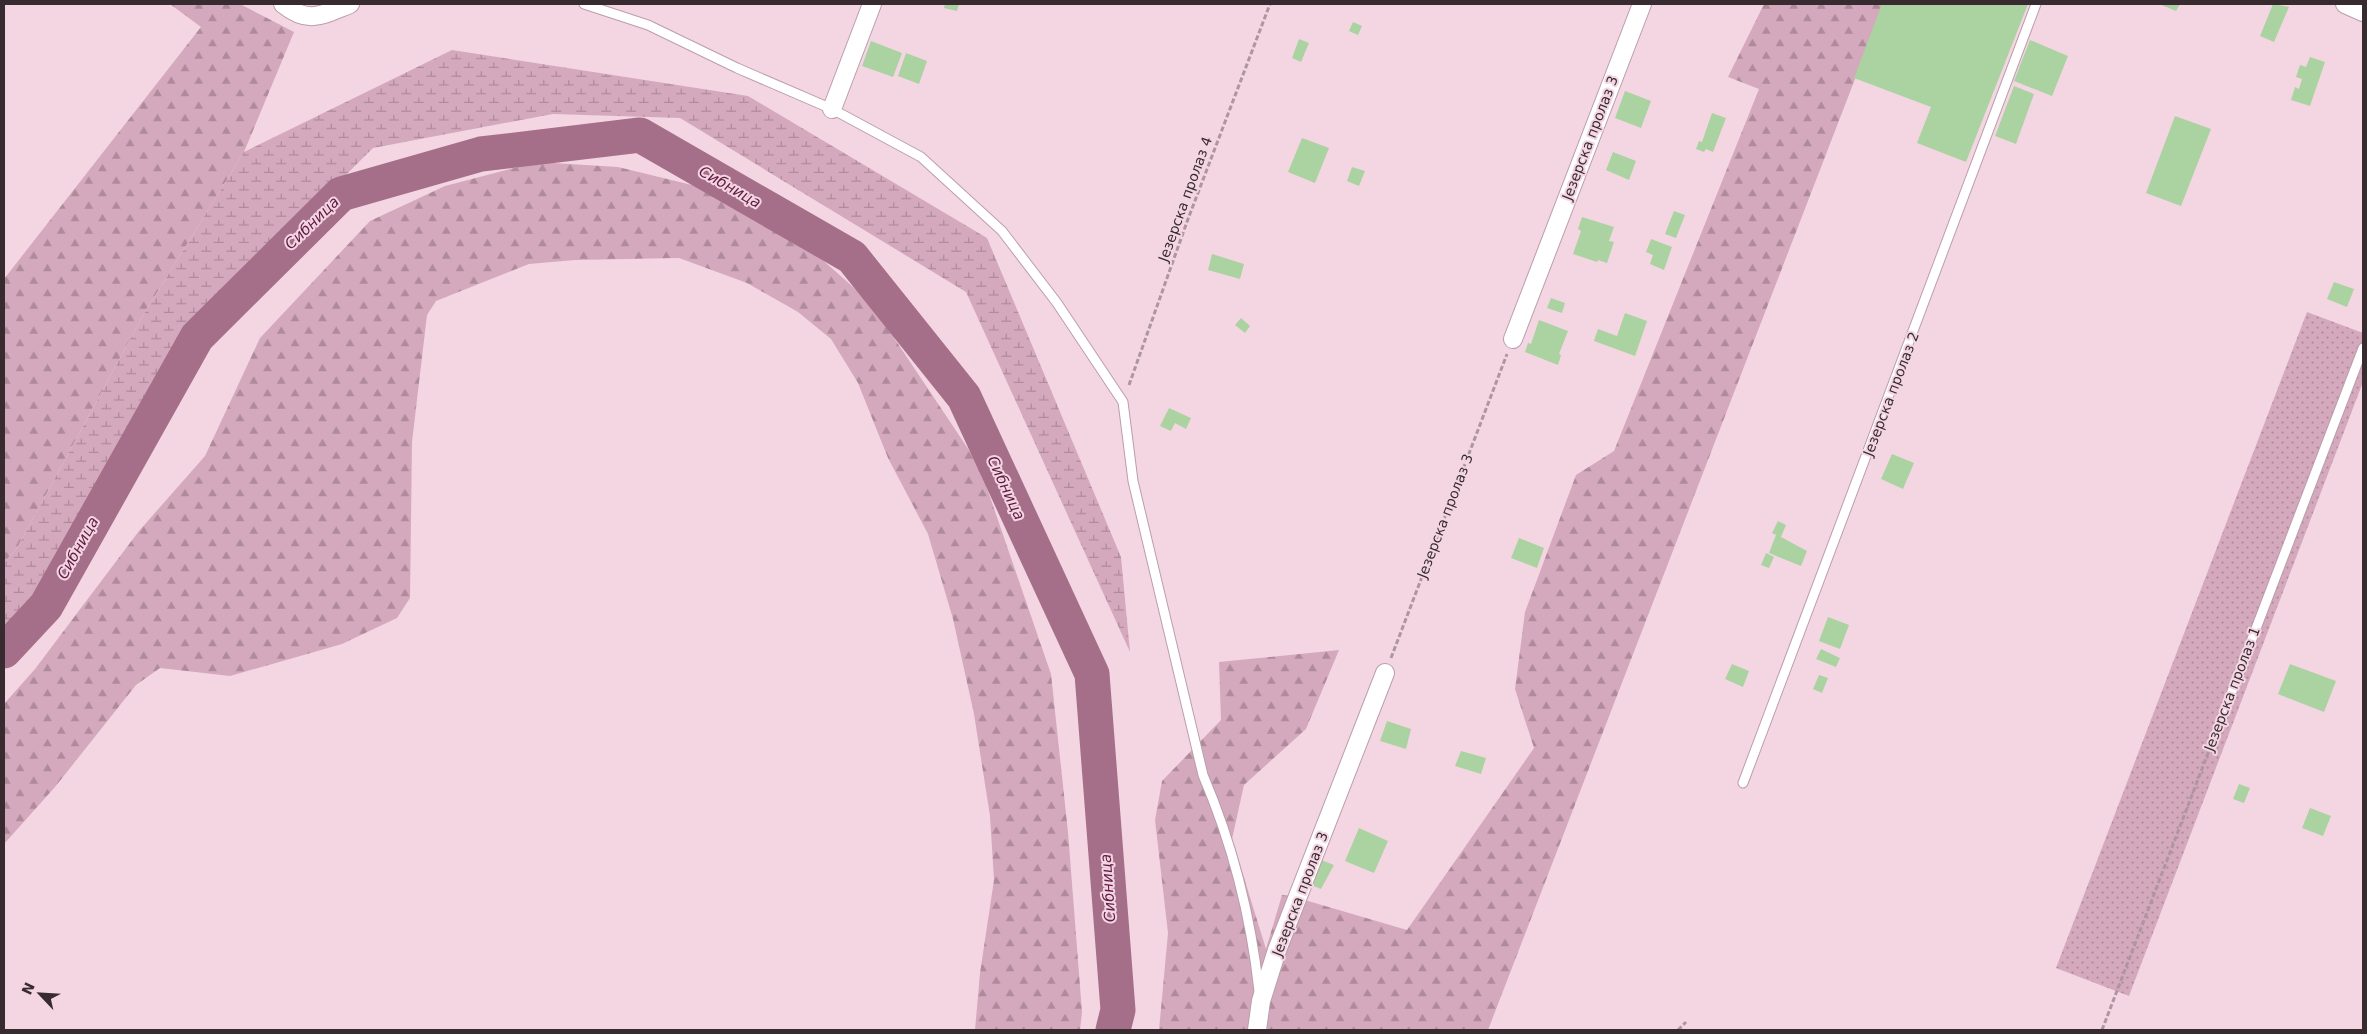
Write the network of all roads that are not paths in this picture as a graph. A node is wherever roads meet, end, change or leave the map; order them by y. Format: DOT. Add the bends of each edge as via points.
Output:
graph roads {
  1 [pos="283,4"];
  2 [pos="350,4"];
  3 [pos="584,4"];
  4 [pos="872,4"];
  5 [pos="1642,4"];
  6 [pos="2036,4"];
  7 [pos="2345,4"];
  8 [pos="2363,12"];
  9 [pos="832,109"];
  10 [pos="1513,339"];
  11 [pos="2363,348"];
  12 [pos="1385,673"];
  13 [pos="2214,736"];
  14 [pos="1743,783"];
  15 [pos="1261,1002"];
  16 [pos="1257,1030"];
  1 -- 2 [label="street" via="302,16 313,18"];
  3 -- 9 [label="lane" via="648,25"];
  4 -- 9 [label="street"];
  5 -- 10 [label="street, Језерска пролаз 3"];
  6 -- 14 [label="lane, Језерска пролаз 2"];
  7 -- 8 [label="street"];
  9 -- 15 [label="lane" via="921,157 1002,231 1057,303 1123,402 1133,481 1203,775 1222,820 1254,944"];
  11 -- 13 [label="lane, Језерска пролаз 1"];
  12 -- 15 [label="street, Језерска пролаз 3" via="1277,950"];
  15 -- 16 [label="street, Језерска пролаз 3"];
}
